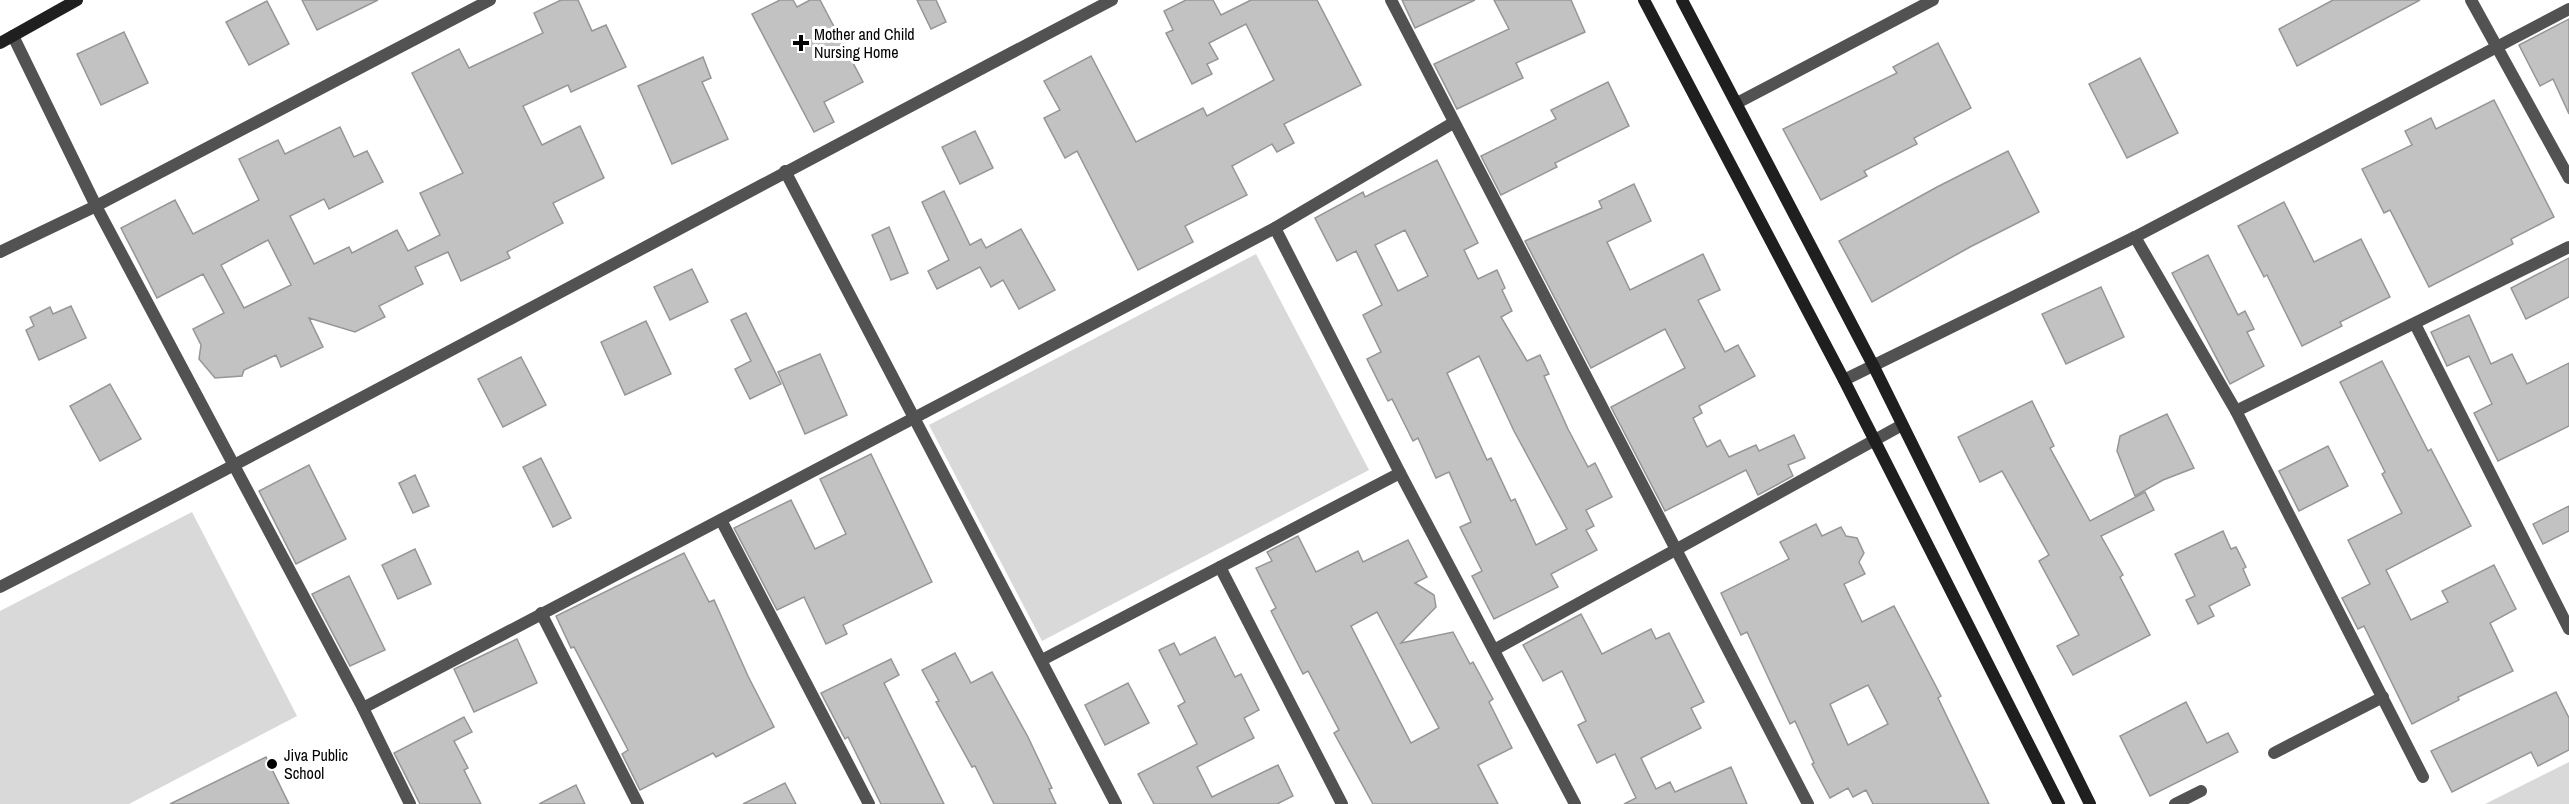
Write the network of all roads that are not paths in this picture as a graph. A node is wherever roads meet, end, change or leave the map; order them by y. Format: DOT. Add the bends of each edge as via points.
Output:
graph roads {
  1 [pos="490,0"];
  2 [pos="1112,0"];
  3 [pos="1391,0"];
  4 [pos="1644,0"];
  5 [pos="1682,0"];
  6 [pos="1933,0"];
  7 [pos="2471,0"];
  8 [pos="74,1"];
  9 [pos="2569,9"];
  10 [pos="13,36"];
  11 [pos="0,43"];
  12 [pos="2496,48"];
  13 [pos="1737,103"];
  14 [pos="1453,123"];
  15 [pos="785,171"];
  16 [pos="2569,178"];
  17 [pos="96,206"];
  18 [pos="1275,228"];
  19 [pos="2135,237"];
  20 [pos="2569,247"];
  21 [pos="0,252"];
  22 [pos="2415,324"];
  23 [pos="1873,365"];
  24 [pos="1844,380"];
  25 [pos="2236,411"];
  26 [pos="915,417"];
  27 [pos="1902,425"];
  28 [pos="1874,442"];
  29 [pos="234,466"];
  30 [pos="1400,473"];
  31 [pos="721,520"];
  32 [pos="1677,550"];
  33 [pos="1220,567"];
  34 [pos="0,587"];
  35 [pos="541,614"];
  36 [pos="2569,629"];
  37 [pos="1494,650"];
  38 [pos="1042,660"];
  39 [pos="2383,697"];
  40 [pos="363,708"];
  41 [pos="2274,753"];
  42 [pos="2423,777"];
  43 [pos="2201,791"];
  44 [pos="410,804"];
  45 [pos="638,804"];
  46 [pos="869,804"];
  47 [pos="1116,804"];
  48 [pos="1342,804"];
  49 [pos="1575,804"];
  50 [pos="1808,804"];
  51 [pos="2059,804"];
  52 [pos="2090,804"];
  53 [pos="2175,804"];
  1 -- 17 [label="street"];
  2 -- 15 [label="street"];
  3 -- 14 [label="street"];
  4 -- 24 [label="street"];
  5 -- 13 [label="street"];
  6 -- 13 [label="street"];
  7 -- 12 [label="street"];
  8 -- 10 [label="street"];
  9 -- 12 [label="street"];
  10 -- 11 [label="street"];
  10 -- 17 [label="street"];
  12 -- 16 [label="street"];
  12 -- 19 [label="street"];
  13 -- 23 [label="street"];
  14 -- 18 [label="street"];
  14 -- 32 [label="street"];
  15 -- 26 [label="street"];
  15 -- 29 [label="street"];
  17 -- 21 [label="street"];
  17 -- 29 [label="street"];
  18 -- 26 [label="street"];
  18 -- 30 [label="street"];
  19 -- 23 [label="street"];
  19 -- 25 [label="street"];
  20 -- 22 [label="street"];
  22 -- 25 [label="street"];
  22 -- 36 [label="street"];
  23 -- 24 [label="street"];
  23 -- 27 [label="street"];
  24 -- 28 [label="street"];
  25 -- 39 [label="street"];
  26 -- 31 [label="street"];
  26 -- 38 [label="street"];
  27 -- 28 [label="street"];
  27 -- 52 [label="street"];
  28 -- 32 [label="street"];
  28 -- 51 [label="street"];
  29 -- 34 [label="street"];
  29 -- 40 [label="street"];
  30 -- 33 [label="street"];
  30 -- 37 [label="street"];
  31 -- 35 [label="street"];
  31 -- 46 [label="street"];
  32 -- 37 [label="street"];
  32 -- 50 [label="street"];
  33 -- 38 [label="street"];
  33 -- 48 [label="street"];
  35 -- 40 [label="street"];
  35 -- 45 [label="street"];
  37 -- 49 [label="street"];
  38 -- 47 [label="street"];
  39 -- 41 [label="street"];
  39 -- 42 [label="street"];
  40 -- 44 [label="street"];
  43 -- 53 [label="street"];
}
